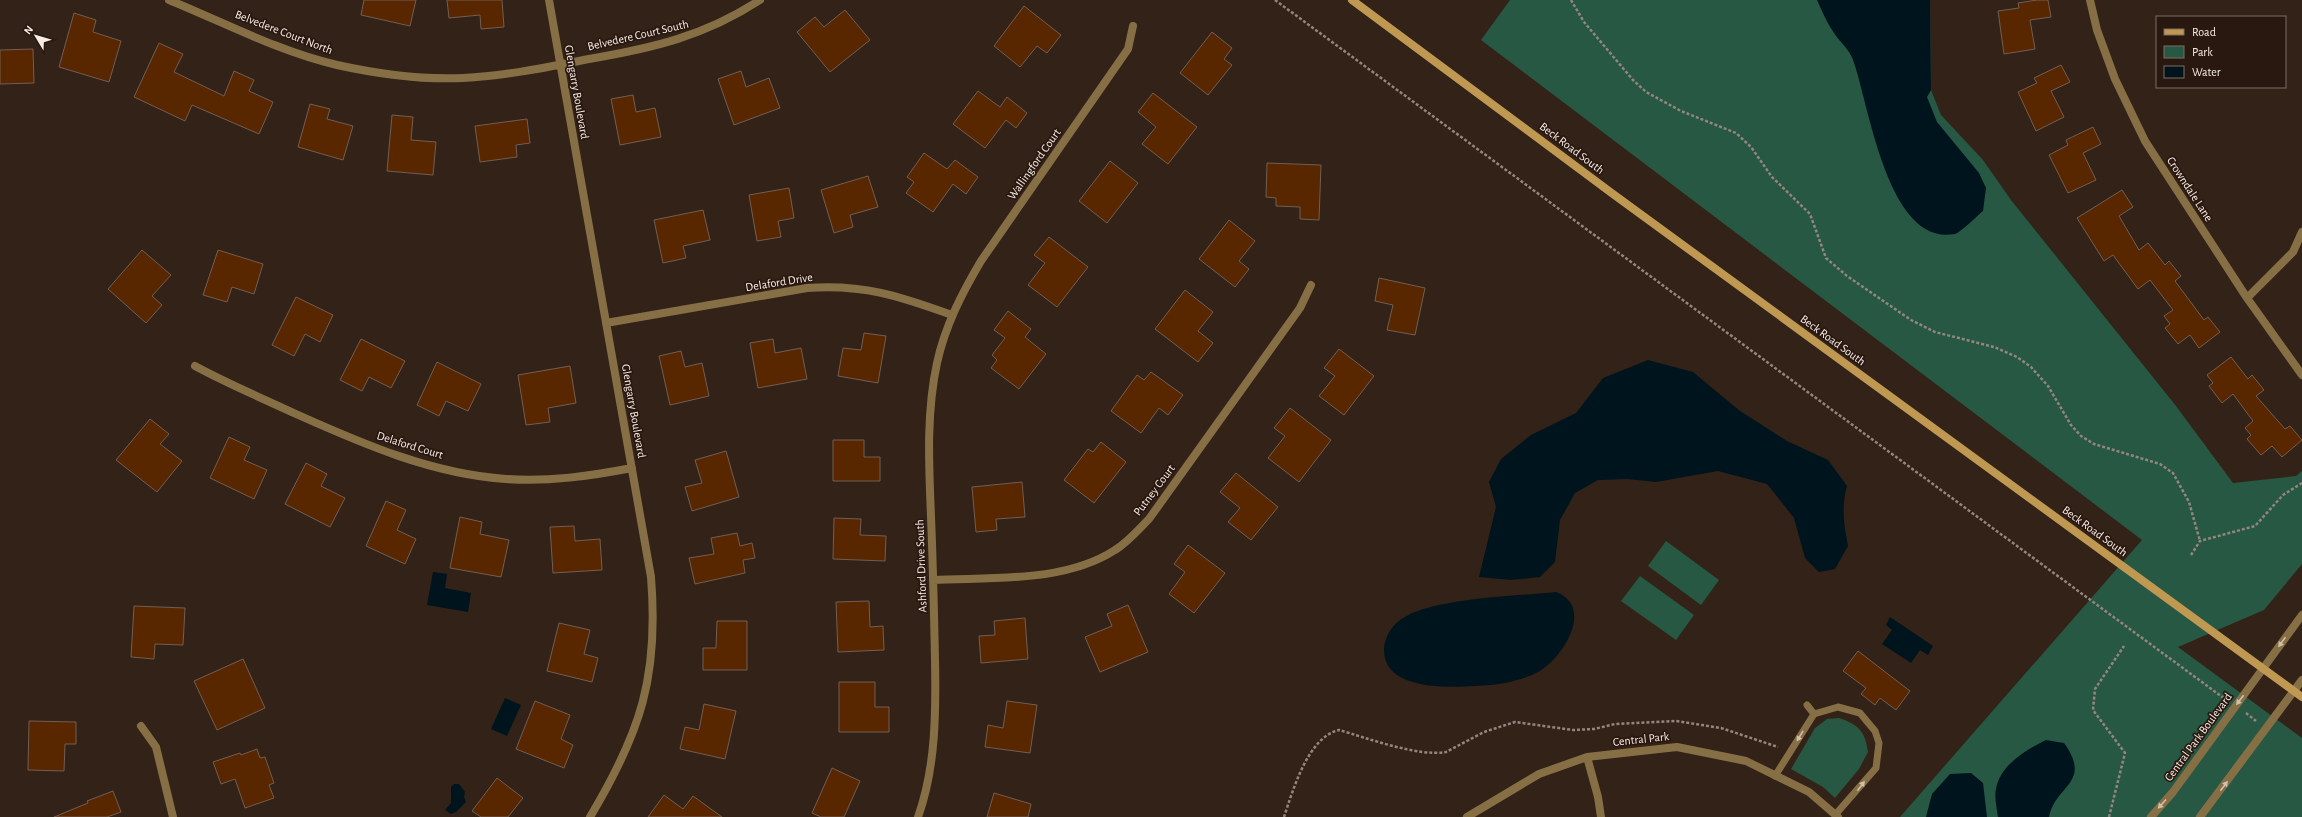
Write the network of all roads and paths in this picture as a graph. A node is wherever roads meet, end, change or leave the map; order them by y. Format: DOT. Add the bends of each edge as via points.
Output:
graph roads {
  1 [pos="169,0"];
  2 [pos="549,0"];
  3 [pos="760,0"];
  4 [pos="1275,0"];
  5 [pos="1352,0"];
  6 [pos="1571,0"];
  7 [pos="2090,0"];
  8 [pos="1133,26"];
  9 [pos="560,65"];
  10 [pos="2302,232"];
  11 [pos="1311,285"];
  12 [pos="2247,298"];
  13 [pos="952,315"];
  14 [pos="606,323"];
  15 [pos="195,366"];
  16 [pos="2302,375"];
  17 [pos="632,468"];
  18 [pos="2302,483"];
  19 [pos="2200,541"];
  20 [pos="2191,555"];
  21 [pos="933,580"];
  22 [pos="2302,615"];
  23 [pos="2124,646"];
  24 [pos="2263,669"];
  25 [pos="2302,680"];
  26 [pos="2294,691"];
  27 [pos="2302,697"];
  28 [pos="1807,705"];
  29 [pos="2235,706"];
  30 [pos="1814,714"];
  31 [pos="141,726"];
  32 [pos="2267,728"];
  33 [pos="1778,747"];
  34 [pos="1587,757"];
  35 [pos="1775,776"];
  36 [pos="1837,816"];
  37 [pos="174,817"];
  38 [pos="590,817"];
  39 [pos="918,817"];
  40 [pos="1284,817"];
  41 [pos="1467,817"];
  42 [pos="1601,817"];
  43 [pos="2109,817"];
  44 [pos="2150,817"];
  45 [pos="2200,817"];
  1 -- 9 [label="street, Belvedere Court North" via="298,53 372,72 463,78"];
  2 -- 9 [label="street, Glengarry Boulevard"];
  3 -- 9 [label="street, Belvedere Court South" via="740,14 702,32 632,52"];
  4 -- 29 [label="path"];
  5 -- 24 [label="main road, Beck Road South"];
  6 -- 19 [label="path" via="1584,22 1632,80 1646,92 1681,111 1736,133 1751,147 1772,177 1810,214 1826,258 1847,276 1911,320 1935,332 1994,347 2017,357 2031,367 2048,386 2071,425 2081,436 2094,444 2160,464 2174,473 2189,502"];
  7 -- 12 [label="street, Crowndale Lane" via="2097,30 2115,79 2145,141"];
  8 -- 13 [label="street, Wallingford Court" via="1128,48 981,261"];
  9 -- 14 [label="street, Glengarry Boulevard"];
  10 -- 12 [label="street" via="2293,252"];
  11 -- 21 [label="street, Putney Court" via="1300,308 1148,519 1116,550 1086,565 1059,573"];
  12 -- 16 [label="street, Crowndale Lane"];
  13 -- 14 [label="street, Delaford Drive" via="886,292 830,286"];
  13 -- 21 [label="street, Ashford Drive South" via="937,362 930,414 928,449"];
  14 -- 17 [label="street, Glengarry Boulevard"];
  15 -- 17 [label="street, Delaford Court" via="340,434 376,448 459,472 505,479 541,480 587,476"];
  17 -- 38 [label="street, Glengarry Boulevard" via="651,577 653,651 642,708 632,738 612,781"];
  18 -- 19 [label="path" via="2283,495 2255,526"];
  19 -- 20 [label="path"];
  21 -- 39 [label="street, Ashford Drive South" via="934,722 928,778"];
  22 -- 24 [label="street, Central Park Boulevard, one-way"];
  23 -- 43 [label="path" via="2095,688 2093,710 2125,753"];
  24 -- 26 [label="main road, Beck Road South"];
  24 -- 29 [label="street, Central Park Boulevard, one-way"];
  25 -- 26 [label="street"];
  26 -- 27 [label="main road, Beck Road South"];
  26 -- 32 [label="street"];
  28 -- 30 [label="lane"];
  29 -- 32 [label="path"];
  29 -- 44 [label="street, Central Park Boulevard, one-way" via="2173,792"];
  30 -- 35 [label="lane, one-way"];
  36 -- 30 [label="lane, one-way" via="1876,768 1879,743 1875,731 1860,713 1838,707"];
  31 -- 37 [label="street" via="156,747"];
  45 -- 32 [label="street, one-way"];
  33 -- 40 [label="path" via="1721,728 1676,721 1615,724 1573,730 1515,722 1502,724 1446,752 1437,753 1390,745 1339,730 1331,732 1317,742 1309,755"];
  34 -- 35 [label="street, Central Park" via="1677,747 1746,761"];
  34 -- 41 [label="street, Central Park" via="1539,774"];
  34 -- 42 [label="street"];
  35 -- 36 [label="street, Central Park" via="1809,792"];
}
